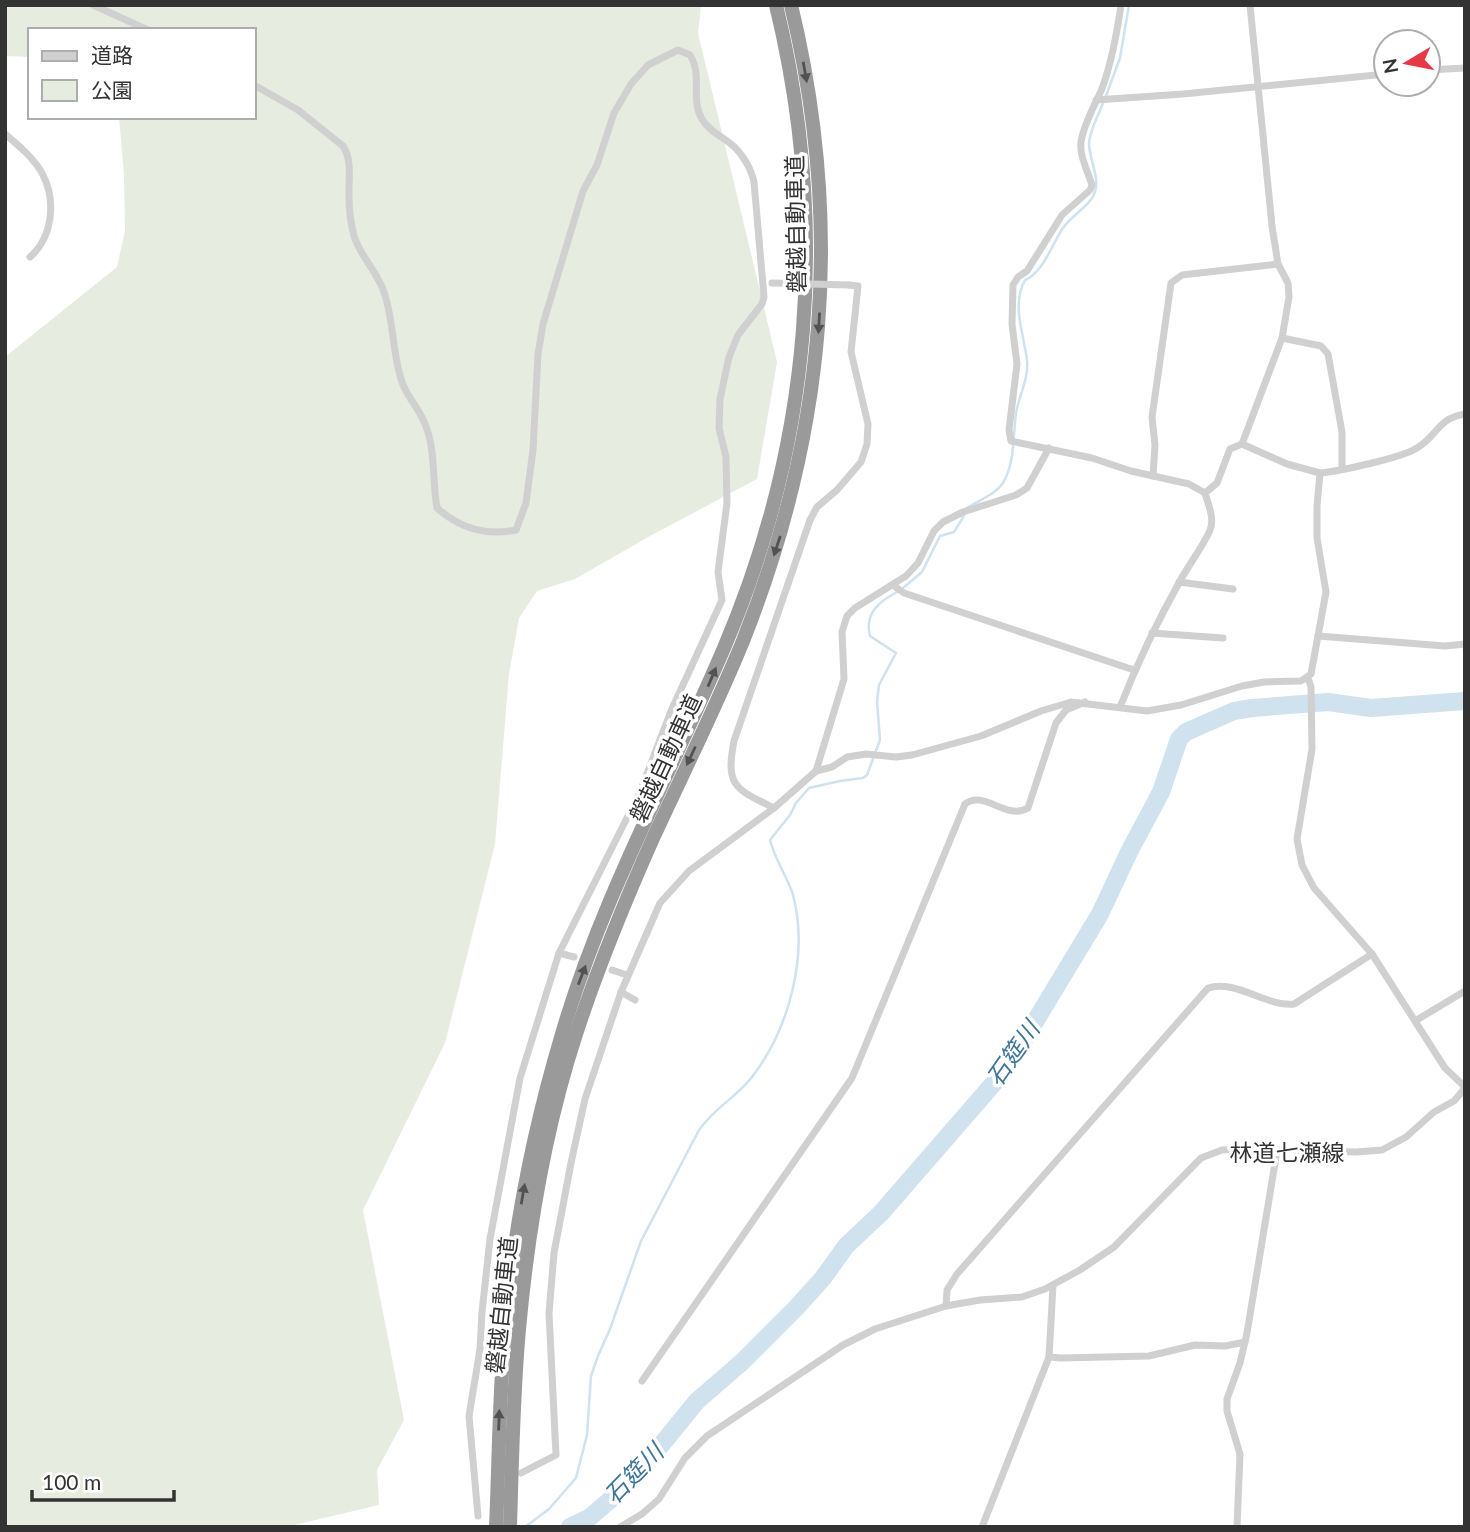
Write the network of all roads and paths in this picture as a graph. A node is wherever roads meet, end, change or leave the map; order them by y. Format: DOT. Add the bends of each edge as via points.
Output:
graph roads {
  1 [pos="93,5"];
  2 [pos="776,5"];
  3 [pos="791,5"];
  4 [pos="1121,5"];
  5 [pos="1251,5"];
  6 [pos="144,28"];
  7 [pos="1465,68"];
  8 [pos="1442,69"];
  9 [pos="1372,75"];
  10 [pos="256,86"];
  11 [pos="1259,87"];
  12 [pos="1096,100"];
  13 [pos="5,134"];
  14 [pos="30,257"];
  15 [pos="1278,264"];
  16 [pos="767,283"];
  17 [pos="1282,338"];
  18 [pos="1465,414"];
  19 [pos="1242,443"];
  20 [pos="1049,448"];
  21 [pos="1342,469"];
  22 [pos="1320,473"];
  23 [pos="1153,476"];
  24 [pos="1205,493"];
  25 [pos="1179,582"];
  26 [pos="894,586"];
  27 [pos="1233,589"];
  28 [pos="1152,633"];
  29 [pos="1318,636"];
  30 [pos="1223,638"];
  31 [pos="1465,644"];
  32 [pos="1134,670"];
  33 [pos="1308,678"];
  34 [pos="1086,702"];
  35 [pos="1120,707"];
  36 [pos="816,771"];
  37 [pos="774,808"];
  38 [pos="559,953"];
  39 [pos="1372,954"];
  40 [pos="574,957"];
  41 [pos="612,970"];
  42 [pos="627,975"];
  43 [pos="1465,991"];
  44 [pos="621,992"];
  45 [pos="635,1000"];
  46 [pos="1415,1021"];
  47 [pos="1465,1088"];
  48 [pos="1277,1151"];
  49 [pos="1053,1284"];
  50 [pos="946,1306"];
  51 [pos="1245,1342"];
  52 [pos="1049,1357"];
  53 [pos="642,1381"];
  54 [pos="516,1477"];
  55 [pos="493,1489"];
  56 [pos="477,1492"];
  57 [pos="478,1516"];
  58 [pos="496,1527"];
  59 [pos="510,1527"];
  60 [pos="621,1527"];
  61 [pos="982,1527"];
  62 [pos="1237,1527"];
  1 -- 6 [label="street"];
  55 -- 2 [label="highway, 磐越自動車道, one-way" via="517,1225 561,1035 618,881 743,600 791,432 804,319 806,203 796,102"];
  3 -- 54 [label="highway, 磐越自動車道, one-way" via="810,99 821,200 818,347 805,433 788,511 758,601 618,918 575,1039 532,1224 519,1333"];
  4 -- 12 [label="street" via="1112,55"];
  5 -- 11 [label="street"];
  7 -- 8 [label="street"];
  9 -- 11 [label="street"];
  10 -- 16 [label="street" via="298,110 346,152 355,239 385,293 401,381 426,425 437,508 464,526 497,534 516,530 526,503 535,440 538,354 583,191 614,113 631,84 665,55 678,50 690,55 696,67 703,121 732,145 752,173"];
  11 -- 12 [label="street"];
  11 -- 15 [label="street"];
  12 -- 20 [label="street" via="1081,142 1090,190 1062,215 1013,285 1017,364 1010,438"];
  13 -- 14 [label="street" via="43,174 49,195 47,236"];
  15 -- 17 [label="street" via="1290,293"];
  15 -- 23 [label="street" via="1186,274 1171,284 1152,417"];
  16 -- 37 [label="street, bridge" via="858,286 851,352 868,425 861,462 810,520 734,741 730,769 736,785"];
  16 -- 38 [label="street" via="762,304 738,335 729,357 720,399 727,503 718,572 722,600 640,792"];
  17 -- 19 [label="street"];
  17 -- 21 [label="street" via="1321,346 1328,354 1342,432"];
  18 -- 21 [label="street" via="1450,416 1412,451"];
  19 -- 22 [label="street"];
  19 -- 24 [label="street" via="1230,449 1217,483"];
  20 -- 23 [label="street"];
  20 -- 26 [label="street" via="1027,488 943,522 915,568"];
  21 -- 22 [label="street"];
  22 -- 29 [label="street" via="1317,538 1326,592"];
  23 -- 24 [label="street" via="1189,484"];
  24 -- 25 [label="street" via="1212,527"];
  25 -- 27 [label="street"];
  25 -- 28 [label="street"];
  26 -- 32 [label="street"];
  26 -- 36 [label="street" via="855,608 845,621 841,642 844,679"];
  28 -- 30 [label="street"];
  28 -- 32 [label="street"];
  29 -- 31 [label="street"];
  29 -- 33 [label="street"];
  32 -- 35 [label="street"];
  33 -- 35 [label="street" via="1242,686 1169,707"];
  33 -- 39 [label="street" via="1311,766 1298,833 1300,859 1314,888"];
  34 -- 35 [label="street"];
  34 -- 36 [label="street" via="1053,706 981,736 912,755 847,757"];
  34 -- 53 [label="street" via="1066,710 1056,723 1028,808 1015,813 978,800 965,804 852,1078"];
  36 -- 37 [label="street"];
  37 -- 42 [label="street" via="689,871 660,903"];
  38 -- 40 [label="street"];
  38 -- 56 [label="street" via="520,1078 490,1239 469,1416"];
  39 -- 46 [label="street"];
  39 -- 50 [label="street" via="1294,1004 1224,987 1208,988 957,1274 947,1290"];
  41 -- 42 [label="street"];
  42 -- 44 [label="street"];
  43 -- 46 [label="street"];
  44 -- 45 [label="street"];
  44 -- 54 [label="street" via="585,1099 554,1253 549,1313 556,1455"];
  46 -- 47 [label="street" via="1445,1068"];
  47 -- 48 [label="street, 林道七瀬線" via="1458,1098 1389,1147 1364,1152"];
  48 -- 49 [label="street, 林道七瀬線" via="1223,1150 1201,1157 1114,1247"];
  48 -- 51 [label="street"];
  49 -- 50 [label="street, 林道七瀬線" via="1022,1297"];
  49 -- 52 [label="street"];
  50 -- 60 [label="street, 林道七瀬線" via="858,1336 775,1389 707,1436 685,1458 659,1499"];
  51 -- 52 [label="street" via="1195,1345 1149,1356"];
  51 -- 62 [label="street" via="1227,1404 1240,1454"];
  52 -- 61 [label="street"];
  54 -- 59 [label="highway, 磐越自動車道"];
  55 -- 56 [label="street"];
  55 -- 58 [label="highway, 磐越自動車道"];
  56 -- 57 [label="street"];
}
